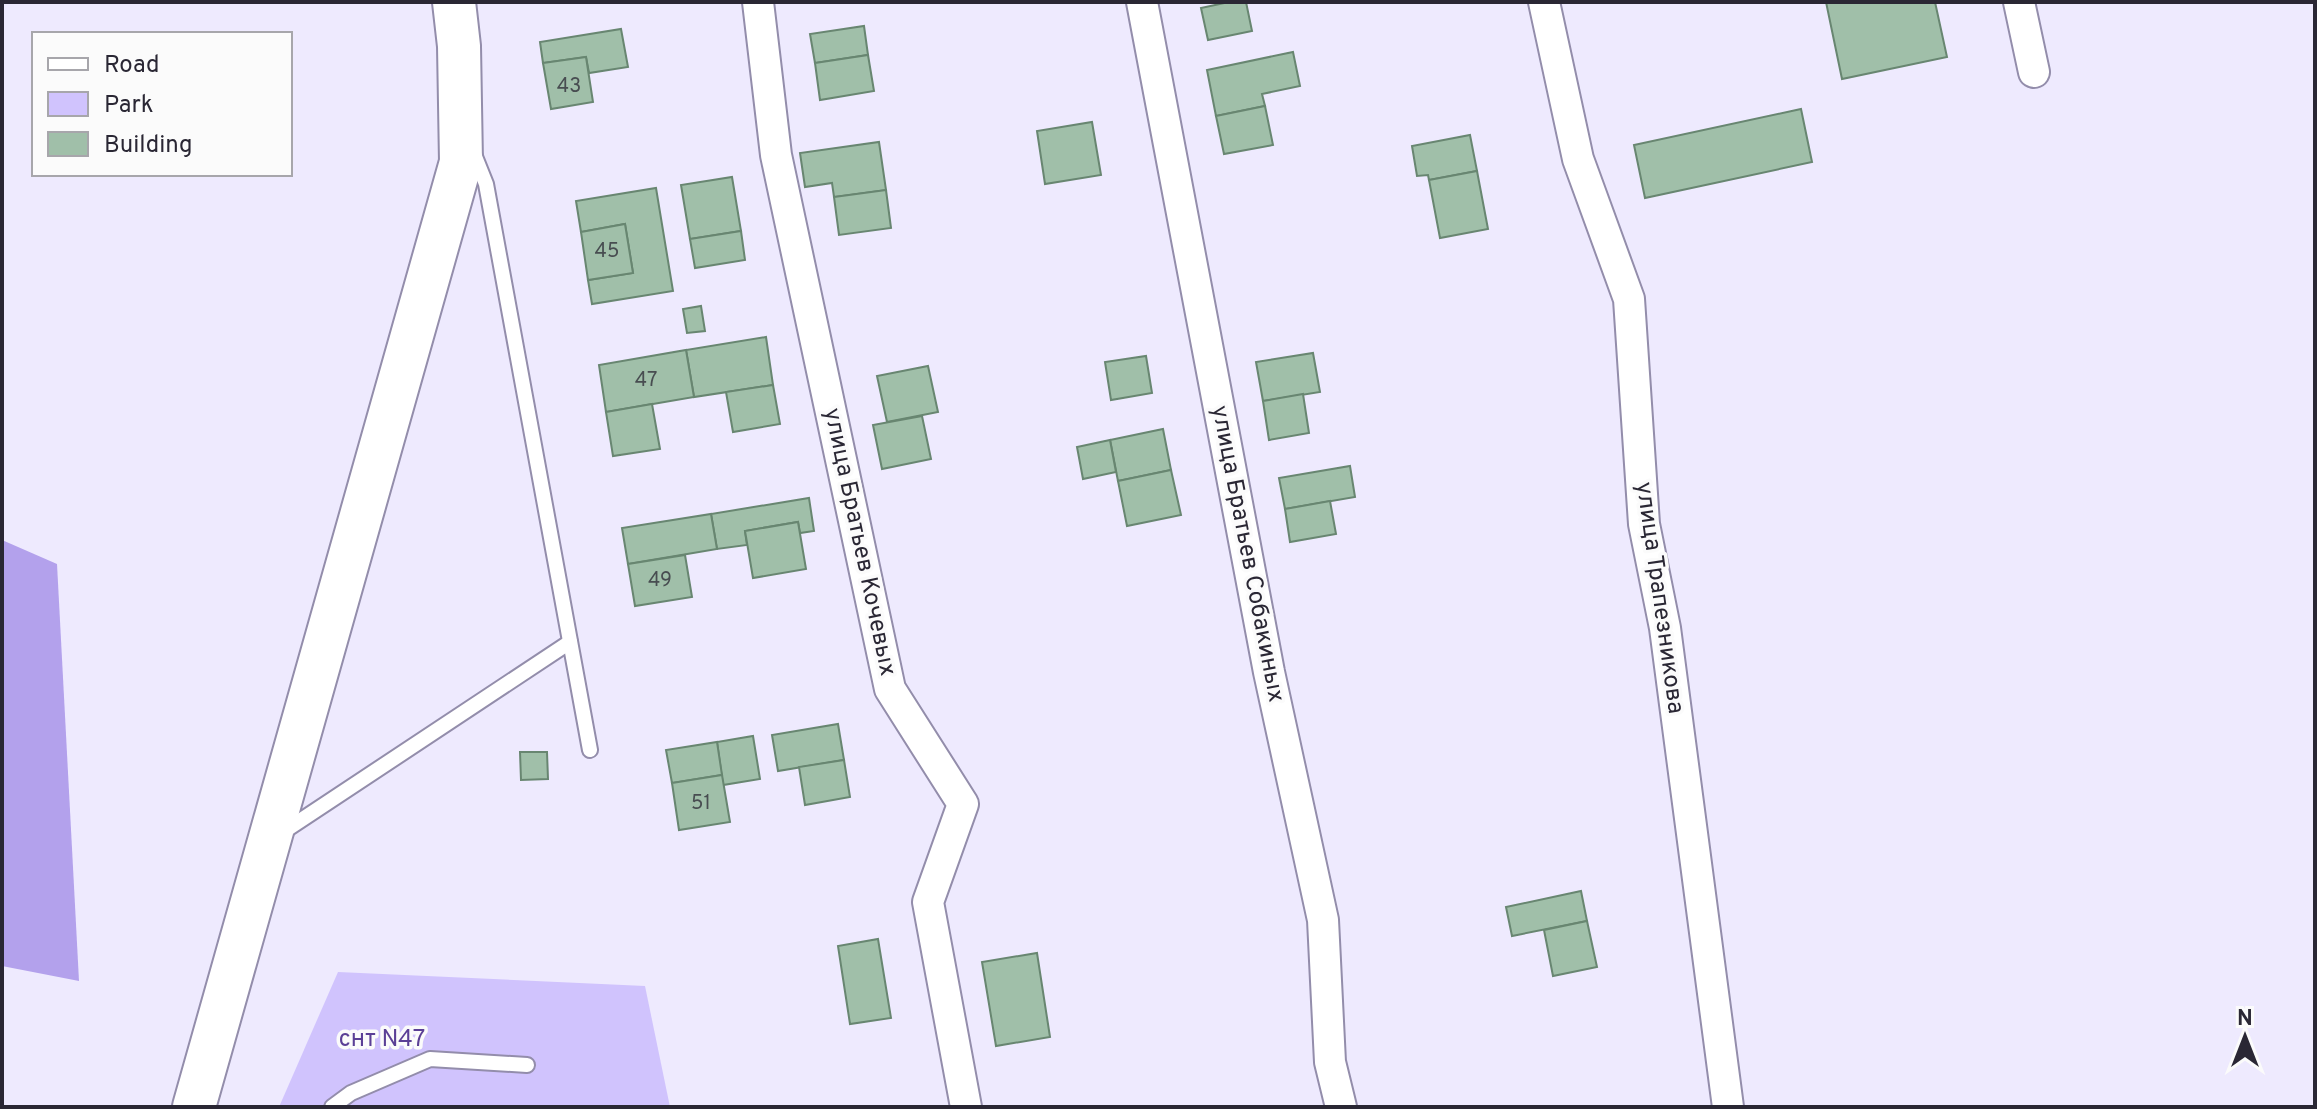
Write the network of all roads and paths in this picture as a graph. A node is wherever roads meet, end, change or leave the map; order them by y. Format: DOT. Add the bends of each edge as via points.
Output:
graph roads {
  1 [pos="454,2"];
  2 [pos="758,2"];
  3 [pos="1142,2"];
  4 [pos="1544,2"];
  5 [pos="2019,2"];
  6 [pos="2034,72"];
  7 [pos="460,116"];
  8 [pos="570,642"];
  9 [pos="590,750"];
  10 [pos="270,840"];
  11 [pos="527,1065"];
  12 [pos="194,1107"];
  13 [pos="332,1107"];
  14 [pos="966,1107"];
  15 [pos="1341,1107"];
  16 [pos="1728,1107"];
  1 -- 7 [label="street"];
  2 -- 14 [label="street, улица Братьев Кочевых" via="776,155 890,689 963,804 928,902"];
  3 -- 15 [label="street, улица Братьев Собакиных" via="1269,672 1323,920 1330,1062"];
  4 -- 16 [label="street, улица Трапезникова" via="1578,159 1629,299 1644,524 1665,628"];
  5 -- 6 [label="street"];
  7 -- 8 [label="lane" via="486,184"];
  7 -- 10 [label="street" via="461,162"];
  8 -- 9 [label="lane"];
  8 -- 10 [label="lane"];
  10 -- 12 [label="street"];
  11 -- 13 [label="lane" via="430,1059 351,1093"];
}
